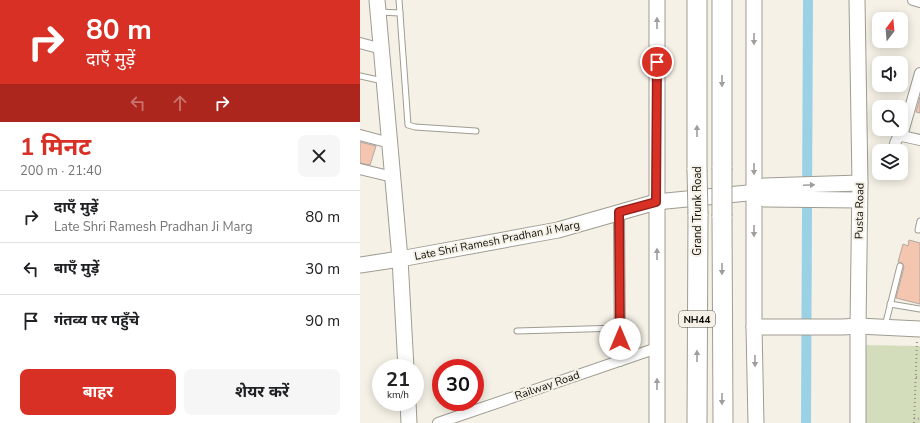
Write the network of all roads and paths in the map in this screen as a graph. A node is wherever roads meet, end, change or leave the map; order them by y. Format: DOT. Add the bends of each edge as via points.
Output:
graph roads {
  1 [pos="399,0"];
  2 [pos="657,0"];
  3 [pos="697,0"];
  4 [pos="722,0"];
  5 [pos="754,0"];
  6 [pos="858,0"];
  7 [pos="913,0"];
  8 [pos="920,2"];
  9 [pos="378,6"];
  10 [pos="400,12"];
  11 [pos="360,43"];
  12 [pos="382,49"];
  13 [pos="920,73"];
  14 [pos="360,76"];
  15 [pos="384,81"];
  16 [pos="908,115"];
  17 [pos="476,131"];
  18 [pos="360,135"];
  19 [pos="902,136"];
  20 [pos="920,140"];
  21 [pos="390,143"];
  22 [pos="895,144"];
  23 [pos="360,169"];
  24 [pos="393,177"];
  25 [pos="860,183"];
  26 [pos="756,192"];
  27 [pos="859,200"];
  28 [pos="656,202"];
  29 [pos="619,212"];
  30 [pos="920,222"];
  31 [pos="918,230"];
  32 [pos="400,259"];
  33 [pos="360,265"];
  34 [pos="900,266"];
  35 [pos="890,304"];
  36 [pos="920,309"];
  37 [pos="851,326"];
  38 [pos="754,327"];
  39 [pos="885,327"];
  40 [pos="620,328"];
  41 [pos="918,329"];
  42 [pos="516,331"];
  43 [pos="657,348"];
  44 [pos="406,359"];
  45 [pos="620,361"];
  46 [pos="916,376"];
  47 [pos="920,378"];
  48 [pos="408,411"];
  49 [pos="914,418"];
  50 [pos="920,419"];
  51 [pos="409,423"];
  52 [pos="438,423"];
  53 [pos="657,423"];
  54 [pos="697,423"];
  55 [pos="722,423"];
  56 [pos="756,423"];
  57 [pos="858,423"];
  58 [pos="914,423"];
  1 -- 10 [label="lane"];
  28 -- 2 [label="main road, one-way"];
  54 -- 3 [label="highway, Grand Trunk Road / NH44, one-way, bridge"];
  4 -- 55 [label="highway, NH44, one-way, bridge"];
  5 -- 26 [label="main road, one-way"];
  6 -- 25 [label="main road, Pusta Road"];
  7 -- 8 [label="street"];
  9 -- 10 [label="lane"];
  9 -- 12 [label="main road"];
  10 -- 17 [label="lane" via="408,125"];
  11 -- 12 [label="street"];
  12 -- 15 [label="main road"];
  13 -- 16 [label="street"];
  14 -- 15 [label="lane"];
  15 -- 21 [label="main road"];
  18 -- 21 [label="street"];
  19 -- 20 [label="street"];
  19 -- 22 [label="street" via="897,138"];
  21 -- 24 [label="main road"];
  23 -- 24 [label="street"];
  24 -- 32 [label="main road"];
  26 -- 25 [label="main road, one-way" via="764,186"];
  25 -- 27 [label="main road, Pusta Road"];
  26 -- 27 [label="main road" via="766,199"];
  26 -- 28 [label="main road, Late Shri Ramesh Pradhan Ji Marg"];
  26 -- 38 [label="main road, one-way"];
  27 -- 37 [label="main road, Pusta Road"];
  28 -- 29 [label="main road, Late Shri Ramesh Pradhan Ji Marg"];
  43 -- 28 [label="main road, one-way"];
  29 -- 32 [label="main road, Late Shri Ramesh Pradhan Ji Marg" via="558,230"];
  29 -- 40 [label="street"];
  30 -- 31 [label="lane"];
  32 -- 33 [label="main road, Late Shri Ramesh Pradhan Ji Marg"];
  32 -- 44 [label="main road"];
  34 -- 35 [label="lane"];
  35 -- 36 [label="lane"];
  35 -- 39 [label="lane"];
  37 -- 38 [label="main road"];
  37 -- 39 [label="main road"];
  37 -- 57 [label="main road, Pusta Road"];
  38 -- 56 [label="main road, one-way"];
  39 -- 41 [label="main road"];
  40 -- 42 [label="lane"];
  40 -- 45 [label="street"];
  41 -- 46 [label="path"];
  43 -- 45 [label="street, Railway Road"];
  53 -- 43 [label="main road, one-way"];
  45 -- 52 [label="street, Railway Road"];
  46 -- 47 [label="path"];
  46 -- 49 [label="path"];
  48 -- 51 [label="main road"];
  49 -- 50 [label="path"];
  49 -- 58 [label="path"];
}
